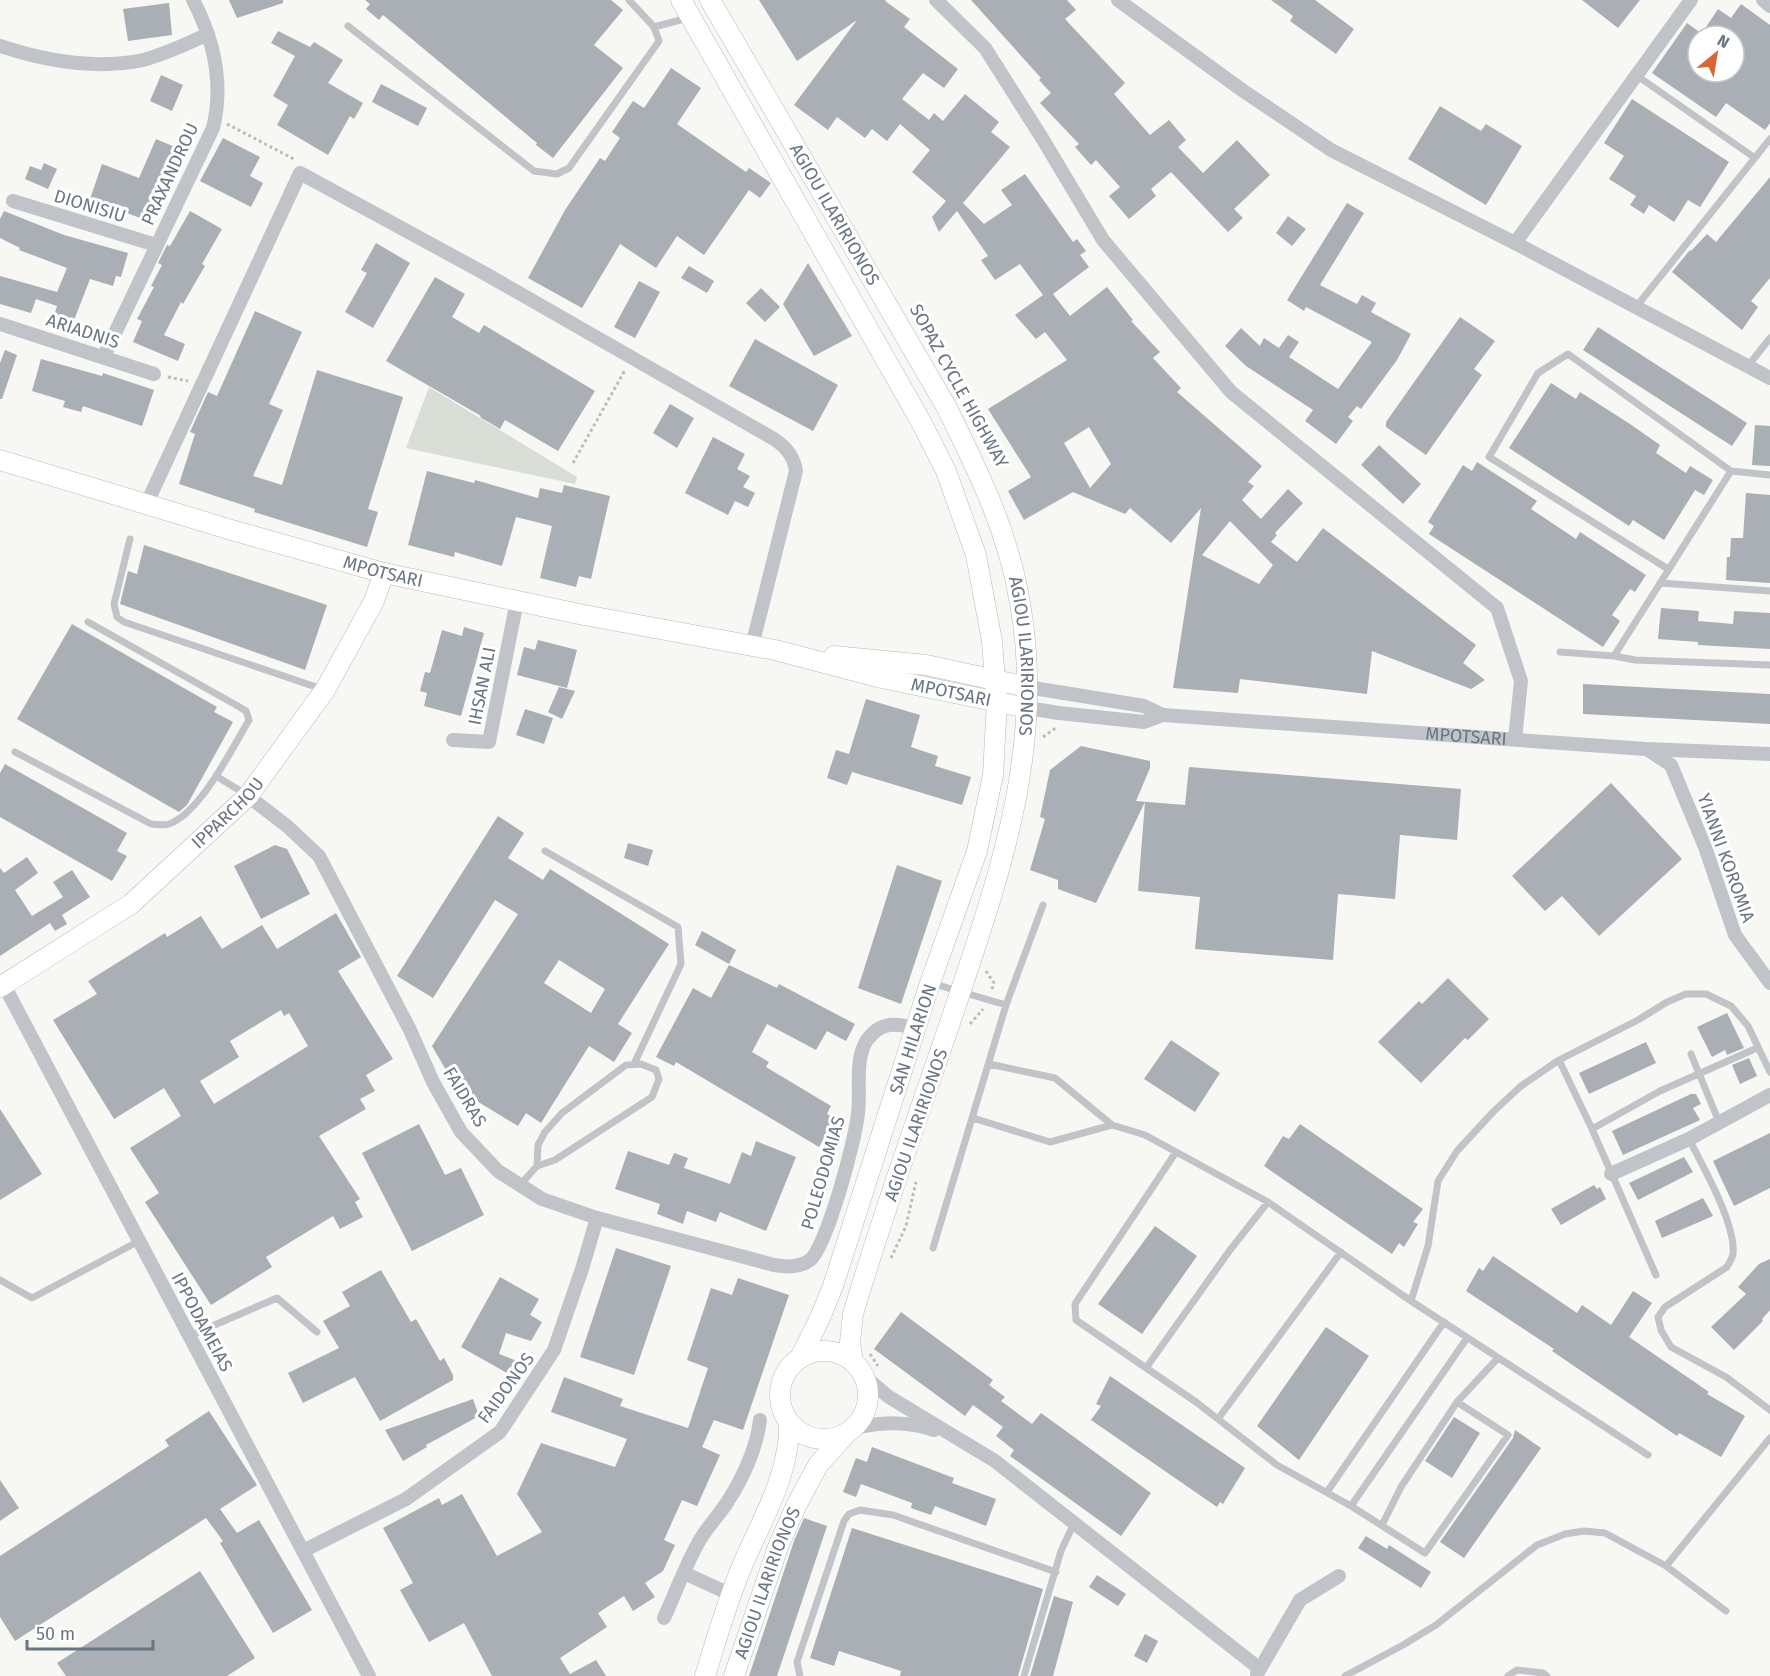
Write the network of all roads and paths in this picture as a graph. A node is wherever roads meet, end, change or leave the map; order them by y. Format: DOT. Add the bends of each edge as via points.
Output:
graph roads {
  1 [pos="193,0"];
  2 [pos="629,0"];
  3 [pos="710,0"];
  4 [pos="936,0"];
  5 [pos="1118,0"];
  6 [pos="1691,0"];
  7 [pos="1763,0"];
  8 [pos="1770,6"];
  9 [pos="686,8"];
  10 [pos="348,26"];
  11 [pos="654,27"];
  12 [pos="208,34"];
  13 [pos="0,46"];
  14 [pos="1636,75"];
  15 [pos="215,118"];
  16 [pos="1770,139"];
  17 [pos="1755,158"];
  18 [pos="300,173"];
  19 [pos="13,201"];
  20 [pos="1515,243"];
  21 [pos="156,245"];
  22 [pos="1636,307"];
  23 [pos="0,324"];
  24 [pos="1770,338"];
  25 [pos="104,356"];
  26 [pos="632,358"];
  27 [pos="1747,366"];
  28 [pos="154,374"];
  29 [pos="1770,378"];
  30 [pos="201,384"];
  31 [pos="0,460"];
  32 [pos="573,463"];
  33 [pos="1731,471"];
  34 [pos="1770,475"];
  35 [pos="146,505"];
  36 [pos="130,539"];
  37 [pos="1668,569"];
  38 [pos="384,573"];
  39 [pos="1660,583"];
  40 [pos="1770,591"];
  41 [pos="517,601"];
  42 [pos="88,622"];
  43 [pos="752,646"];
  44 [pos="775,650"];
  45 [pos="1560,652"];
  46 [pos="1614,656"];
  47 [pos="1770,665"];
  48 [pos="995,680"];
  49 [pos="1027,687"];
  50 [pos="325,690"];
  51 [pos="996,702"];
  52 [pos="1027,708"];
  53 [pos="1059,713"];
  54 [pos="1163,715"];
  55 [pos="1515,739"];
  56 [pos="453,740"];
  57 [pos="1039,746"];
  58 [pos="1646,749"];
  59 [pos="15,752"];
  60 [pos="1770,754"];
  61 [pos="216,776"];
  62 [pos="248,796"];
  63 [pos="545,851"];
  64 [pos="961,900"];
  65 [pos="1043,905"];
  66 [pos="984,969"];
  67 [pos="930,983"];
  68 [pos="1770,983"];
  69 [pos="2,986"];
  70 [pos="961,992"];
  71 [pos="988,999"];
  72 [pos="1006,1005"];
  73 [pos="968,1026"];
  74 [pos="916,1028"];
  75 [pos="1757,1048"];
  76 [pos="1691,1054"];
  77 [pos="1559,1060"];
  78 [pos="634,1064"];
  79 [pos="989,1064"];
  80 [pos="1700,1072"];
  81 [pos="1770,1072"];
  82 [pos="1770,1095"];
  83 [pos="973,1118"];
  84 [pos="1719,1122"];
  85 [pos="1112,1125"];
  86 [pos="1592,1129"];
  87 [pos="1689,1139"];
  88 [pos="1176,1152"];
  89 [pos="537,1166"];
  90 [pos="1611,1174"];
  91 [pos="867,1178"];
  92 [pos="917,1178"];
  93 [pos="520,1185"];
  94 [pos="1268,1202"];
  95 [pos="597,1218"];
  96 [pos="139,1241"];
  97 [pos="933,1248"];
  98 [pos="1341,1252"];
  99 [pos="890,1259"];
  100 [pos="774,1265"];
  101 [pos="1656,1275"];
  102 [pos="0,1280"];
  103 [pos="1411,1300"];
  104 [pos="1444,1322"];
  105 [pos="317,1332"];
  106 [pos="189,1336"];
  107 [pos="1467,1338"];
  108 [pos="800,1358"];
  109 [pos="1498,1358"];
  110 [pos="866,1364"];
  111 [pos="1146,1368"];
  112 [pos="1457,1402"];
  113 [pos="1770,1410"];
  114 [pos="1218,1419"];
  115 [pos="760,1420"];
  116 [pos="789,1423"];
  117 [pos="850,1431"];
  118 [pos="1770,1438"];
  119 [pos="970,1445"];
  120 [pos="1648,1455"];
  121 [pos="1327,1492"];
  122 [pos="1351,1506"];
  123 [pos="1074,1523"];
  124 [pos="1382,1525"];
  125 [pos="303,1551"];
  126 [pos="1666,1566"];
  127 [pos="684,1572"];
  128 [pos="1056,1572"];
  129 [pos="1339,1576"];
  130 [pos="732,1594"];
  131 [pos="1726,1611"];
  132 [pos="664,1618"];
  133 [pos="1260,1673"];
  134 [pos="369,1676"];
  135 [pos="705,1676"];
  136 [pos="734,1676"];
  137 [pos="800,1676"];
  138 [pos="1024,1676"];
  139 [pos="1345,1676"];
  140 [pos="1508,1676"];
  141 [pos="1546,1676"];
  1 -- 12 [label="street, PRAXANDROU"];
  2 -- 11 [label="lane"];
  3 -- 49 [label="main road, AGIOU ILARIRIONOS" via="947,408 994,505 1020,603"];
  4 -- 55 [label="street" via="985,48 1103,240 1231,392 1497,608 1521,681"];
  5 -- 20 [label="street" via="1331,150"];
  6 -- 14 [label="street"];
  7 -- 8 [label="street"];
  9 -- 11 [label="lane"];
  9 -- 48 [label="main road, AGIOU ILARIRIONOS" via="946,471 976,555"];
  10 -- 11 [label="lane" via="534,171 557,174 568,168 659,41"];
  12 -- 13 [label="street" via="153,57 115,63 52,60"];
  12 -- 15 [label="street, PRAXANDROU" via="218,81"];
  14 -- 17 [label="lane"];
  14 -- 20 [label="street"];
  15 -- 18 [label="path" via="292,158"];
  15 -- 21 [label="street, PRAXANDROU"];
  16 -- 17 [label="lane"];
  17 -- 22 [label="lane"];
  18 -- 26 [label="street"];
  18 -- 30 [label="street"];
  19 -- 21 [label="street, DIONISIU"];
  20 -- 22 [label="street"];
  21 -- 25 [label="street, PRAXANDROU"];
  22 -- 27 [label="street"];
  23 -- 25 [label="street, ARIADNIS"];
  24 -- 27 [label="lane"];
  25 -- 28 [label="street, ARIADNIS"];
  26 -- 32 [label="path"];
  26 -- 43 [label="street" via="774,439 792,457 796,471"];
  27 -- 29 [label="street"];
  28 -- 30 [label="path"];
  30 -- 35 [label="street"];
  31 -- 35 [label="main road, MPOTSARI"];
  33 -- 34 [label="lane"];
  33 -- 37 [label="lane"];
  33 -- 37 [label="lane" via="1569,354 1538,373 1489,457"];
  35 -- 38 [label="main road, MPOTSARI"];
  36 -- 50 [label="lane" via="114,604 117,617 123,622"];
  37 -- 39 [label="lane"];
  38 -- 41 [label="main road, MPOTSARI"];
  38 -- 50 [label="main road, IPPARCHOU" via="374,601"];
  39 -- 40 [label="lane"];
  39 -- 46 [label="lane"];
  41 -- 43 [label="main road, MPOTSARI"];
  41 -- 56 [label="street, IHSAN ALI" via="489,742"];
  42 -- 61 [label="lane" via="246,711 249,720"];
  43 -- 44 [label="main road, MPOTSARI"];
  44 -- 48 [label="main road, MPOTSARI" via="926,665"];
  44 -- 51 [label="main road, MPOTSARI"];
  45 -- 46 [label="lane"];
  46 -- 47 [label="lane"];
  48 -- 49 [label="main road, MPOTSARI"];
  48 -- 51 [label="main road, AGIOU ILARIRIONOS"];
  49 -- 52 [label="main road, AGIOU ILARIRIONOS"];
  49 -- 54 [label="street, MPOTSARI" via="1144,706"];
  50 -- 62 [label="main road, IPPARCHOU"];
  51 -- 52 [label="main road, MPOTSARI"];
  51 -- 64 [label="main road, AGIOU ILARIRIONOS" via="993,775 977,851"];
  52 -- 53 [label="street, MPOTSARI"];
  52 -- 70 [label="main road, AGIOU ILARIRIONOS" via="1014,813"];
  53 -- 54 [label="street, MPOTSARI" via="1144,722"];
  53 -- 57 [label="path" via="1058,726 1043,737"];
  54 -- 55 [label="street, MPOTSARI"];
  55 -- 58 [label="street, MPOTSARI"];
  58 -- 60 [label="street, MPOTSARI"];
  58 -- 68 [label="street, YIANNI KOROMIA" via="1671,765 1735,935"];
  59 -- 61 [label="lane" via="151,824 167,826 187,814"];
  61 -- 62 [label="lane"];
  62 -- 69 [label="main road, IPPARCHOU" via="131,904"];
  62 -- 93 [label="street, FAIDRAS" via="319,856 461,1132 498,1171"];
  63 -- 78 [label="lane" via="678,927 681,964"];
  64 -- 67 [label="main road, SAN HILARION"];
  65 -- 72 [label="lane"];
  66 -- 71 [label="path" via="994,983"];
  67 -- 70 [label="lane"];
  67 -- 74 [label="main road, SAN HILARION"];
  69 -- 96 [label="street, IPPODAMEIAS"];
  70 -- 71 [label="lane"];
  70 -- 110 [label="main road, AGIOU ILARIRIONOS" via="853,1314 850,1342"];
  71 -- 72 [label="lane"];
  71 -- 73 [label="path"];
  72 -- 79 [label="lane"];
  74 -- 91 [label="main road, SAN HILARION"];
  74 -- 100 [label="street, POLEODOMIAS" via="895,1023 873,1033 867,1041 861,1057 856,1131 822,1242 803,1264"];
  75 -- 77 [label="lane" via="1748,1026 1731,1006 1706,994 1686,994"];
  75 -- 80 [label="lane"];
  75 -- 81 [label="lane"];
  76 -- 80 [label="lane"];
  77 -- 86 [label="lane"];
  77 -- 103 [label="lane" via="1521,1086 1487,1117 1457,1151 1438,1181 1428,1246"];
  78 -- 89 [label="lane" via="626,1065 562,1113 538,1145"];
  78 -- 89 [label="lane" via="656,1070 659,1079 652,1097 555,1160"];
  79 -- 83 [label="lane"];
  79 -- 85 [label="lane" via="1055,1078"];
  80 -- 84 [label="lane"];
  80 -- 86 [label="lane"];
  82 -- 84 [label="street"];
  83 -- 85 [label="lane" via="1050,1142"];
  83 -- 97 [label="lane"];
  84 -- 87 [label="street"];
  85 -- 88 [label="lane" via="1145,1135"];
  86 -- 90 [label="lane"];
  87 -- 90 [label="street"];
  87 -- 113 [label="lane" via="1716,1193 1733,1243 1733,1257 1719,1273 1665,1307 1658,1317 1659,1326 1671,1347 1726,1377"];
  88 -- 94 [label="lane"];
  88 -- 111 [label="lane" via="1075,1304 1076,1320"];
  89 -- 93 [label="lane"];
  90 -- 101 [label="lane"];
  91 -- 108 [label="main road, AGIOU ILARIRIONOS" via="833,1286"];
  92 -- 99 [label="path" via="906,1226"];
  93 -- 95 [label="street, FAIDRAS" via="542,1200"];
  94 -- 98 [label="lane"];
  94 -- 111 [label="lane"];
  95 -- 100 [label="street, FAIDRAS"];
  95 -- 125 [label="street, FAIDONOS" via="554,1350 500,1432 406,1499"];
  96 -- 102 [label="lane" via="32,1298"];
  96 -- 106 [label="street, IPPODAMEIAS"];
  98 -- 103 [label="lane"];
  98 -- 114 [label="lane"];
  103 -- 104 [label="lane"];
  104 -- 107 [label="lane"];
  104 -- 121 [label="lane"];
  105 -- 106 [label="lane" via="277,1298"];
  106 -- 125 [label="street, IPPODAMEIAS"];
  107 -- 109 [label="lane"];
  107 -- 122 [label="lane"];
  108 -- 110 [label="main road" via="827,1351"];
  108 -- 116 [label="main road" via="787,1371 780,1388 779,1401"];
  109 -- 112 [label="lane"];
  109 -- 120 [label="lane"];
  110 -- 117 [label="main road" via="868,1403 863,1417"];
  110 -- 119 [label="street" via="889,1397"];
  111 -- 114 [label="lane"];
  112 -- 124 [label="lane" via="1401,1487"];
  112 -- 124 [label="lane" via="1508,1435 1425,1553"];
  114 -- 121 [label="lane" via="1277,1465"];
  115 -- 127 [label="street" via="758,1437 730,1499 703,1535"];
  116 -- 117 [label="main road" via="815,1439 831,1440"];
  116 -- 130 [label="main road, AGIOU ILARIRIONOS" via="788,1450 781,1475"];
  117 -- 119 [label="street" via="880,1423 906,1423"];
  117 -- 136 [label="main road, AGIOU ILARIRIONOS" via="818,1465 796,1506"];
  118 -- 126 [label="lane"];
  119 -- 123 [label="street"];
  121 -- 122 [label="lane"];
  122 -- 124 [label="lane"];
  123 -- 128 [label="lane"];
  123 -- 133 [label="street"];
  125 -- 134 [label="street, IPPODAMEIAS"];
  126 -- 131 [label="lane"];
  126 -- 139 [label="lane" via="1605,1533 1565,1534 1537,1545 1436,1625"];
  127 -- 130 [label="street"];
  127 -- 132 [label="street"];
  128 -- 137 [label="lane" via="892,1515 860,1510 849,1514 797,1662"];
  128 -- 138 [label="lane"];
  129 -- 133 [label="street" via="1300,1600"];
  130 -- 135 [label="main road, AGIOU ILARIRIONOS"];
  140 -- 141 [label="lane" via="1517,1670"];
}
